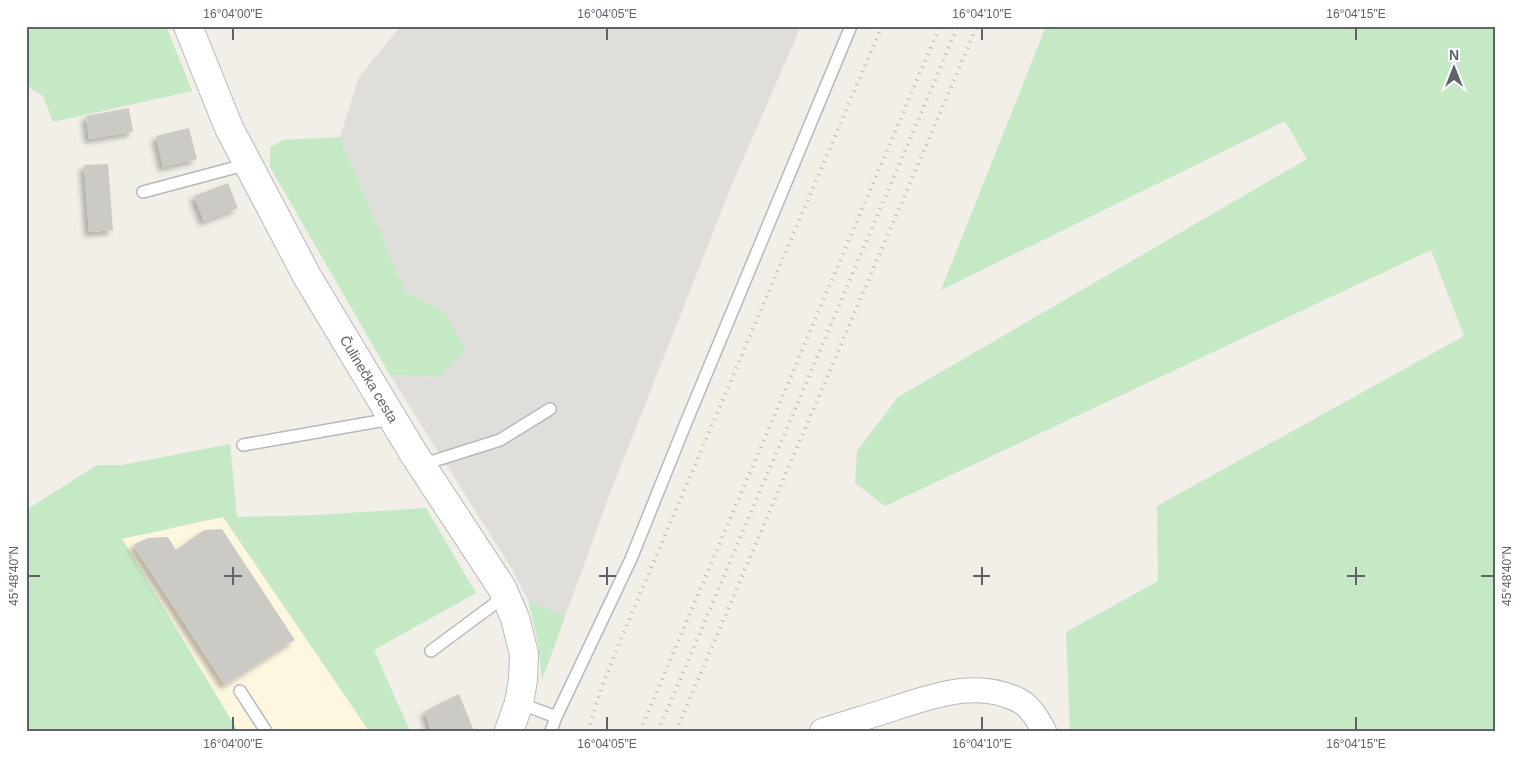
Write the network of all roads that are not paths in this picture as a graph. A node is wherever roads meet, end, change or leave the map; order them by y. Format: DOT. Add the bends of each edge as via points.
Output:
graph roads {
  1 [pos="188,26"];
  2 [pos="851,26"];
  3 [pos="248,164"];
  4 [pos="143,192"];
  5 [pos="550,409"];
  6 [pos="393,419"];
  7 [pos="243,445"];
  8 [pos="421,465"];
  9 [pos="505,596"];
  10 [pos="431,651"];
  11 [pos="240,692"];
  12 [pos="519,703"];
  13 [pos="556,717"];
  14 [pos="266,731"];
  15 [pos="509,731"];
  16 [pos="551,731"];
  17 [pos="822,731"];
  18 [pos="1044,731"];
  1 -- 3 [label="street, Čulinečka cesta" via="229,128"];
  2 -- 13 [label="lane" via="631,559"];
  3 -- 4 [label="lane"];
  3 -- 6 [label="street, Čulinečka cesta" via="308,278"];
  5 -- 8 [label="lane" via="500,440"];
  6 -- 7 [label="lane"];
  6 -- 8 [label="street, Čulinečka cesta"];
  8 -- 9 [label="street, Čulinečka cesta"];
  9 -- 10 [label="lane"];
  9 -- 12 [label="street, Čulinečka cesta" via="515,618 524,654 524,680"];
  11 -- 14 [label="lane"];
  12 -- 13 [label="lane"];
  12 -- 15 [label="street, Čulinečka cesta"];
  13 -- 16 [label="lane"];
  17 -- 18 [label="street" via="946,692 975,689 997,692 1022,702 1036,716"];
}
